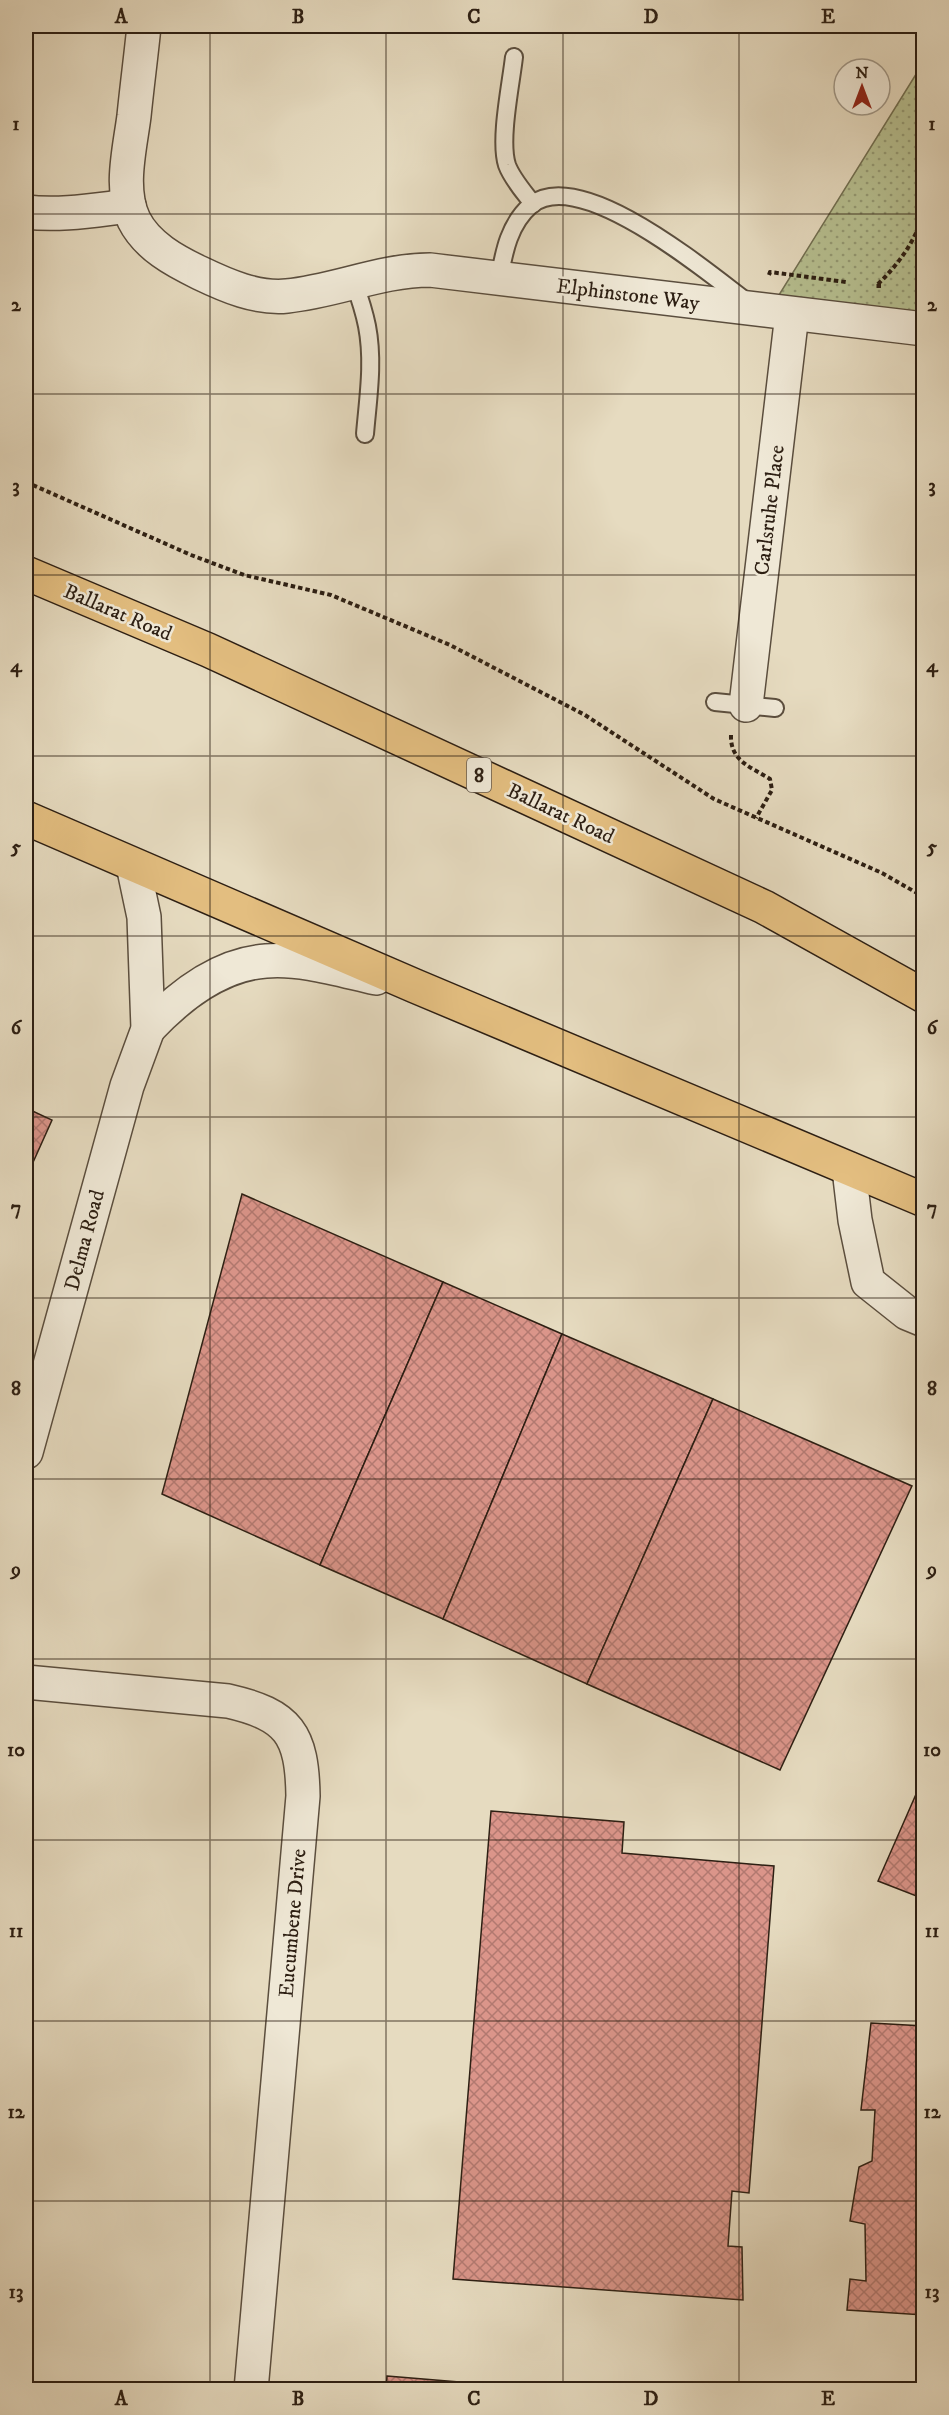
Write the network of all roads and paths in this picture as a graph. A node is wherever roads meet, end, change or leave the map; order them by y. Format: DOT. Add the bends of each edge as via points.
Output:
graph roads {
  1 [pos="144,26"];
  2 [pos="514,57"];
  3 [pos="533,204"];
  4 [pos="129,206"];
  5 [pos="26,212"];
  6 [pos="924,213"];
  7 [pos="498,279"];
  8 [pos="354,282"];
  9 [pos="888,287"];
  10 [pos="758,310"];
  11 [pos="792,314"];
  12 [pos="924,329"];
  13 [pos="365,434"];
  14 [pos="26,482"];
  15 [pos="26,573"];
  16 [pos="745,705"];
  17 [pos="756,818"];
  18 [pos="31,825"];
  19 [pos="133,865"];
  20 [pos="924,897"];
  21 [pos="416,986"];
  22 [pos="924,996"];
  23 [pos="148,1029"];
  24 [pos="849,1169"];
  25 [pos="924,1200"];
  26 [pos="924,1320"];
  27 [pos="26,1452"];
  28 [pos="26,1682"];
  29 [pos="251,2390"];
  1 -- 4 [label="street, Elphinstone Way" via="129,163"];
  2 -- 3 [label="lane" via="506,159"];
  3 -- 7 [label="lane" via="512,228"];
  3 -- 10 [label="lane, Elphinstone Way" via="561,196 573,197 611,211 666,240"];
  4 -- 5 [label="street" via="76,213"];
  4 -- 8 [label="street, Elphinstone Way" via="142,231 173,260 249,292 288,296"];
  6 -- 9 [label="path" via="911,246 876,286"];
  7 -- 8 [label="street, Elphinstone Way" via="410,270"];
  7 -- 10 [label="street, Elphinstone Way"];
  8 -- 13 [label="lane" via="370,346"];
  10 -- 11 [label="street, Elphinstone Way"];
  11 -- 12 [label="street, Elphinstone Way"];
  11 -- 16 [label="street, Carlsruhe Place"];
  14 -- 17 [label="path" via="191,555 244,575 332,595 450,645 585,715 714,799"];
  15 -- 22 [label="highway, Ballarat Road / 8" via="208,650 753,902"];
  16 -- 17 [label="path" via="731,730 730,748 737,758 770,779 772,790"];
  17 -- 20 [label="path" via="882,873"];
  18 -- 19 [label="highway"];
  19 -- 21 [label="highway"];
  19 -- 23 [label="street, Delma Road" via="144,917"];
  21 -- 23 [label="street, Delma Road" via="316,964 266,961 236,968 208,981 178,999"];
  21 -- 24 [label="highway"];
  23 -- 27 [label="street, Delma Road" via="124,1098"];
  24 -- 25 [label="highway"];
  24 -- 26 [label="street" via="868,1282 907,1313"];
  28 -- 29 [label="street, Eucumbene Drive" via="256,1707 281,1722 297,1741 303,1768 303,1796"];
}
